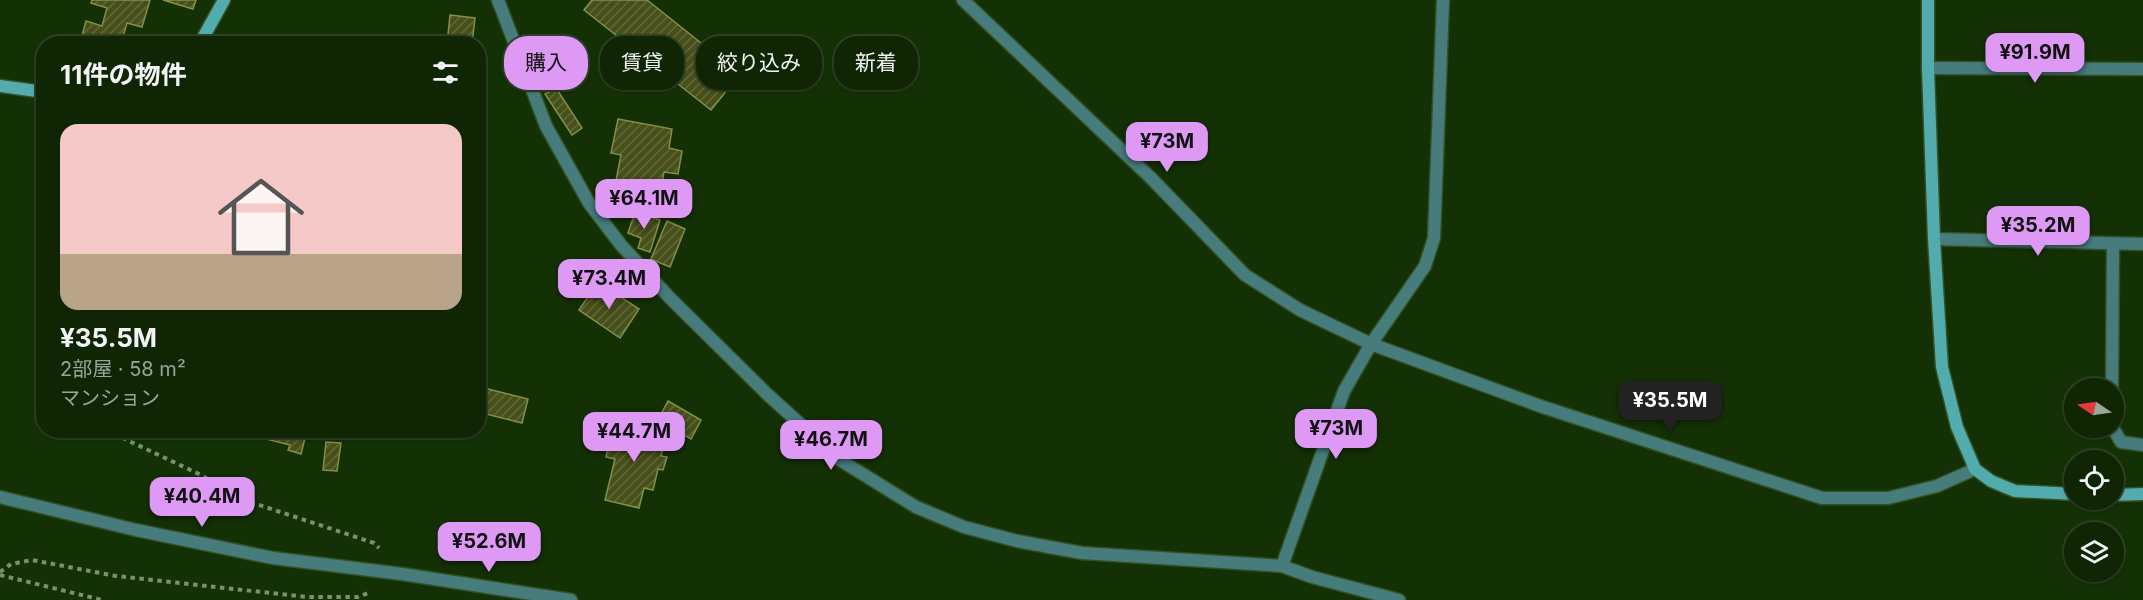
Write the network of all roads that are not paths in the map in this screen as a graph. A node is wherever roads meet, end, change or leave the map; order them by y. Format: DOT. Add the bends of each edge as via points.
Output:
graph roads {
  1 [pos="224,0"];
  2 [pos="498,0"];
  3 [pos="963,0"];
  4 [pos="1443,0"];
  5 [pos="1928,0"];
  6 [pos="204,36"];
  7 [pos="1928,68"];
  8 [pos="2143,69"];
  9 [pos="0,86"];
  10 [pos="36,91"];
  11 [pos="1934,238"];
  12 [pos="2113,244"];
  13 [pos="2143,244"];
  14 [pos="1371,344"];
  15 [pos="2112,378"];
  16 [pos="2119,438"];
  17 [pos="2143,445"];
  18 [pos="1975,469"];
  19 [pos="2064,493"];
  20 [pos="2143,494"];
  21 [pos="2124,495"];
  22 [pos="0,497"];
  23 [pos="1282,566"];
  24 [pos="571,600"];
  25 [pos="1399,600"];
  1 -- 6 [label="street"];
  2 -- 23 [label="street" via="546,126 589,203 621,245 678,306 840,460 916,507 964,527 1017,541 1082,553"];
  3 -- 14 [label="street" via="1151,178 1245,275 1300,310"];
  4 -- 14 [label="street" via="1434,238 1425,266"];
  5 -- 7 [label="street"];
  7 -- 8 [label="street"];
  7 -- 11 [label="street"];
  9 -- 10 [label="street"];
  11 -- 12 [label="street"];
  11 -- 18 [label="street" via="1942,367 1957,427"];
  12 -- 13 [label="street"];
  12 -- 15 [label="street"];
  14 -- 18 [label="street" via="1540,406 1822,498 1888,498 1936,486"];
  14 -- 23 [label="street" via="1344,391"];
  16 -- 17 [label="street" via="2121,442"];
  18 -- 19 [label="street" via="2015,491"];
  20 -- 21 [label="street"];
  22 -- 24 [label="street" via="273,558"];
  23 -- 25 [label="street"];
}
